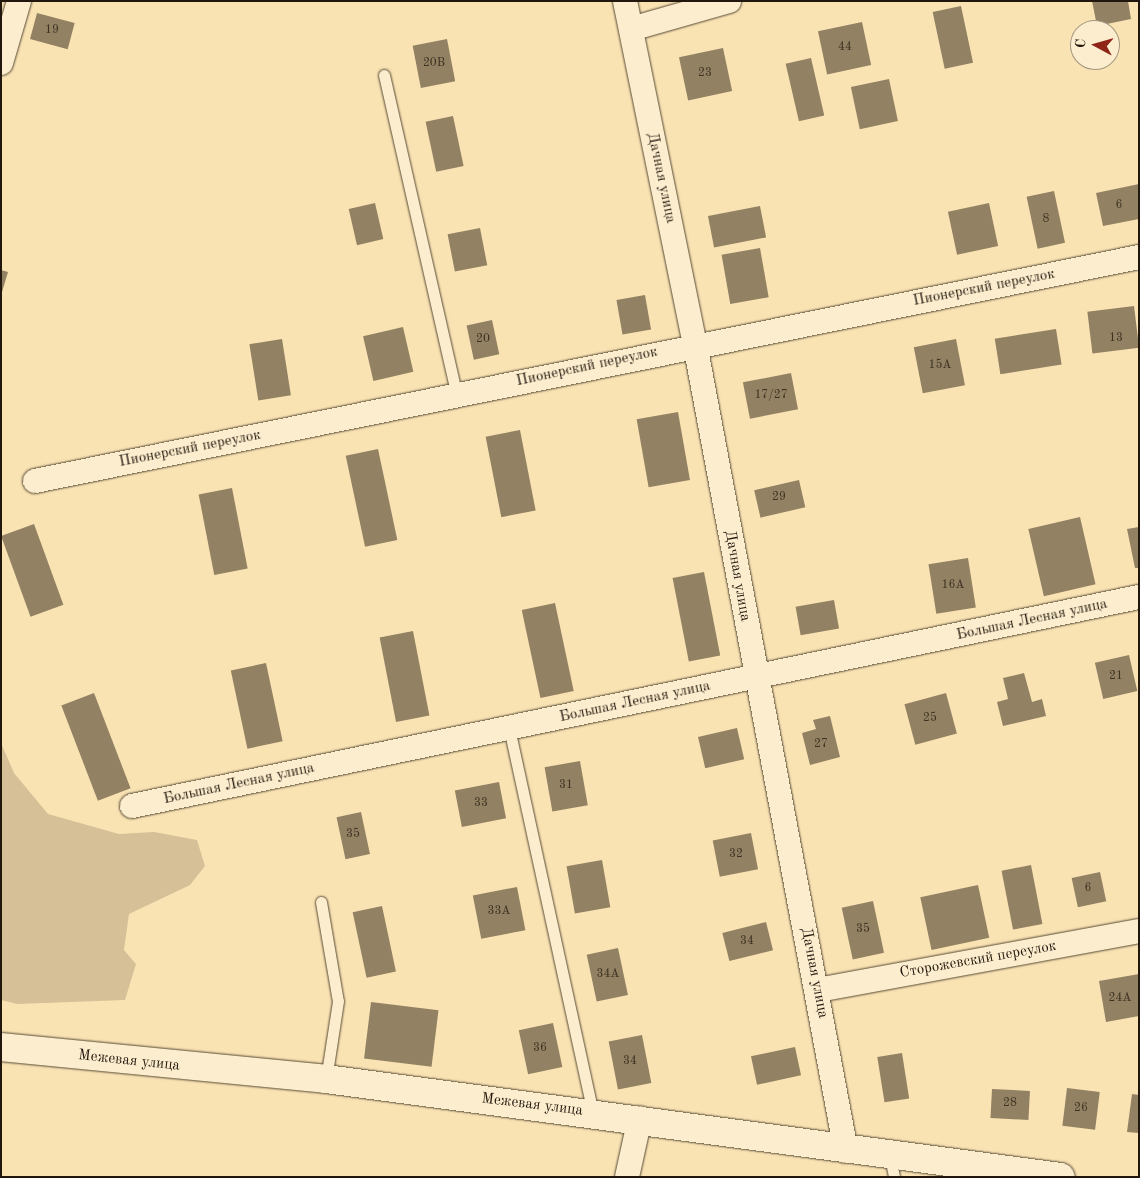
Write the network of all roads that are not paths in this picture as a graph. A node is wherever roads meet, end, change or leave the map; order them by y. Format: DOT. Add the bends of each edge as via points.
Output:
graph roads {
  1 [pos="19,1"];
  2 [pos="625,1"];
  3 [pos="729,1"];
  4 [pos="631,29"];
  5 [pos="1,63"];
  6 [pos="384,75"];
  7 [pos="1139,257"];
  8 [pos="695,344"];
  9 [pos="457,396"];
  10 [pos="35,480"];
  11 [pos="1139,597"];
  12 [pos="756,677"];
  13 [pos="509,728"];
  14 [pos="132,806"];
  15 [pos="321,902"];
  16 [pos="1139,931"];
  17 [pos="818,990"];
  18 [pos="1,1047"];
  19 [pos="326,1080"];
  20 [pos="593,1113"];
  21 [pos="640,1118"];
  22 [pos="846,1151"];
  23 [pos="892,1166"];
  24 [pos="627,1177"];
  25 [pos="1060,1177"];
  1 -- 5 [label="street"];
  2 -- 4 [label="street, Дачная улица"];
  3 -- 4 [label="street"];
  4 -- 8 [label="street, Дачная улица"];
  6 -- 9 [label="lane"];
  7 -- 8 [label="street, Пионерский переулок"];
  8 -- 9 [label="street, Пионерский переулок"];
  8 -- 12 [label="street, Дачная улица"];
  9 -- 10 [label="street, Пионерский переулок"];
  11 -- 12 [label="street, Большая Лесная улица"];
  12 -- 13 [label="street, Большая Лесная улица"];
  12 -- 17 [label="street, Дачная улица"];
  13 -- 14 [label="street, Большая Лесная улица"];
  13 -- 20 [label="lane"];
  15 -- 19 [label="lane" via="338,1001"];
  16 -- 17 [label="street, Сторожевский переулок"];
  17 -- 22 [label="street, Дачная улица"];
  18 -- 19 [label="street, Межевая улица"];
  19 -- 20 [label="street, Межевая улица"];
  20 -- 21 [label="street, Межевая улица"];
  21 -- 22 [label="street, Межевая улица"];
  21 -- 24 [label="street"];
  22 -- 23 [label="street, Межевая улица"];
  23 -- 25 [label="street, Межевая улица"];
}
